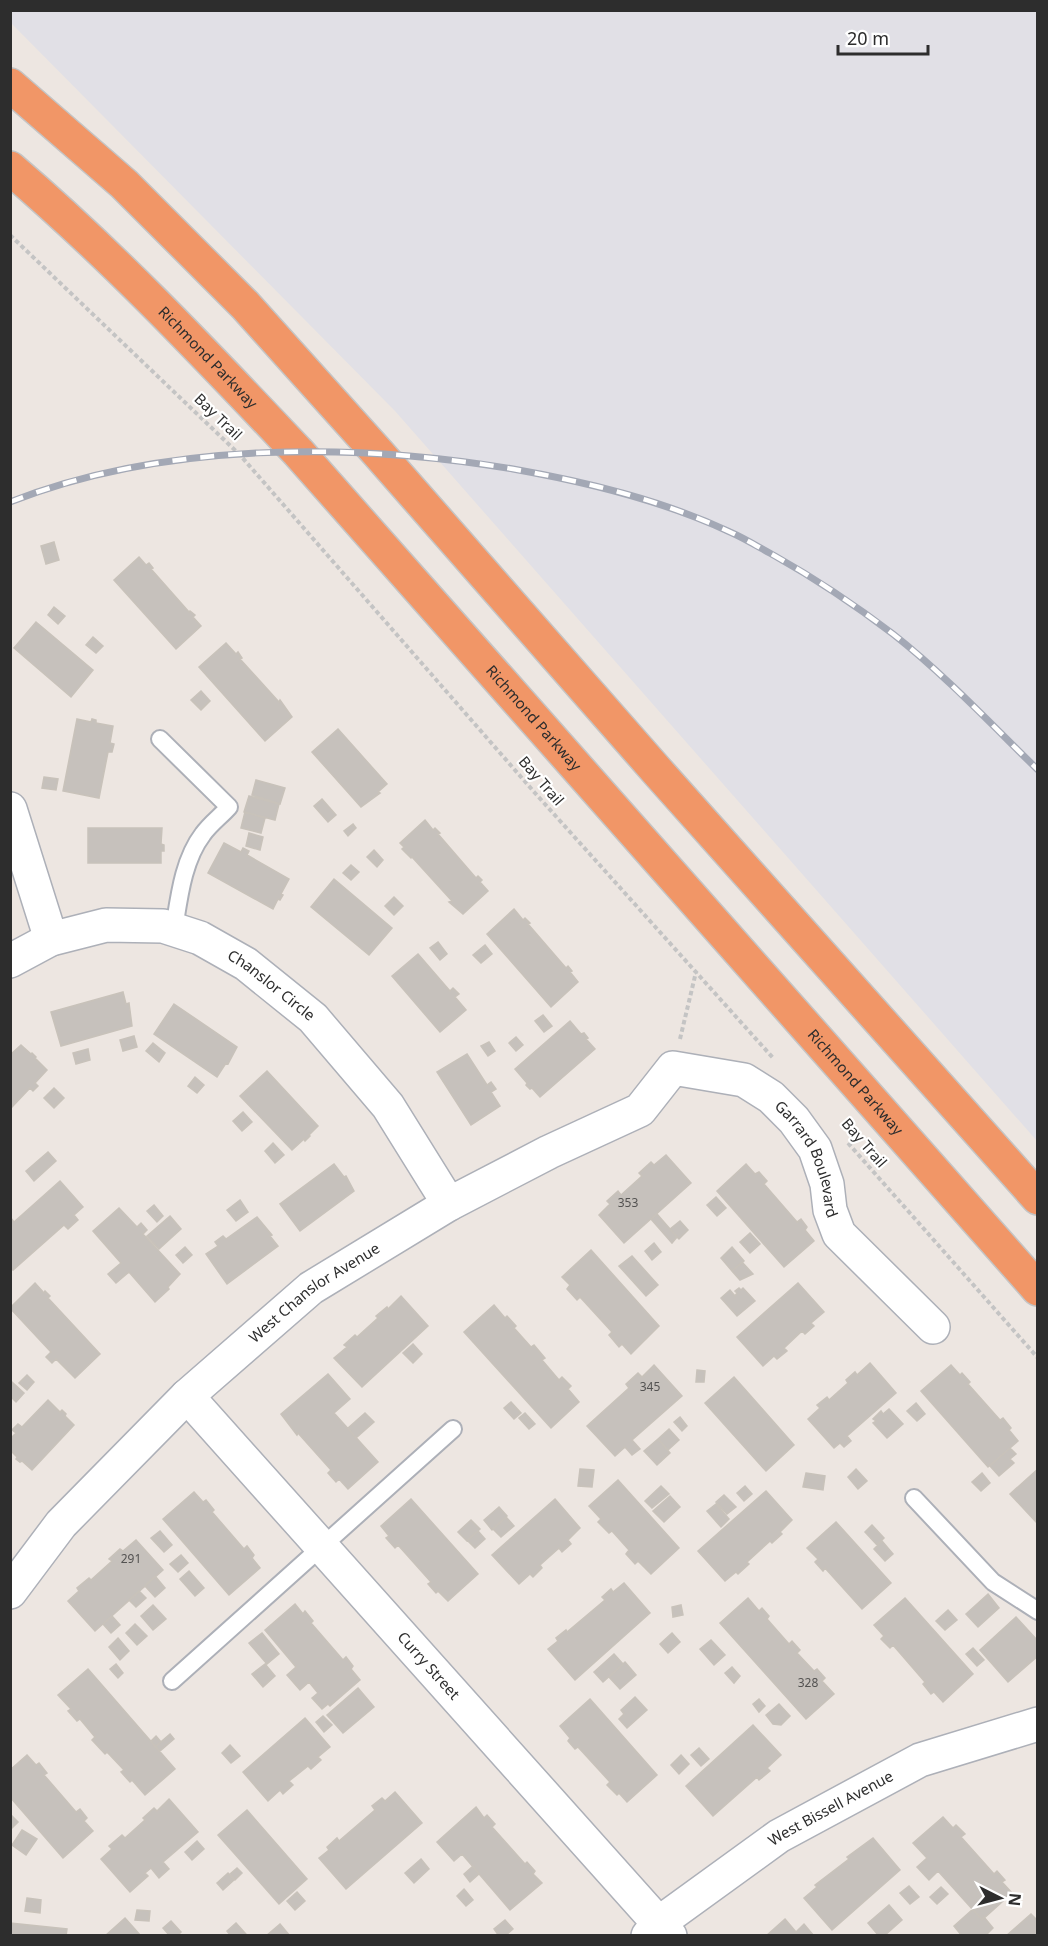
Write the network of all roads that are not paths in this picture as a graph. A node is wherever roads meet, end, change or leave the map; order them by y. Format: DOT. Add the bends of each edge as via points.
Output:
graph roads {
  1 [pos="10,85"];
  2 [pos="10,168"];
  3 [pos="160,739"];
  4 [pos="10,809"];
  5 [pos="174,929"];
  6 [pos="51,939"];
  7 [pos="10,961"];
  8 [pos="673,1068"];
  9 [pos="1038,1198"];
  10 [pos="449,1204"];
  11 [pos="1038,1289"];
  12 [pos="933,1327"];
  13 [pos="188,1396"];
  14 [pos="453,1429"];
  15 [pos="914,1498"];
  16 [pos="321,1545"];
  17 [pos="10,1592"];
  18 [pos="1038,1611"];
  19 [pos="172,1681"];
  20 [pos="1038,1724"];
  21 [pos="659,1931"];
  1 -- 9 [label="highway" via="124,184 245,305"];
  2 -- 11 [label="highway, Richmond Parkway" via="172,320 298,452"];
  3 -- 5 [label="lane" via="229,807 202,835 193,852"];
  4 -- 6 [label="street"];
  5 -- 6 [label="street, Chanslor Circle" via="106,925"];
  5 -- 10 [label="street, Chanslor Circle" via="200,938 246,964 313,1018 388,1106"];
  6 -- 7 [label="street, Chanslor Circle"];
  8 -- 10 [label="street, West Chanslor Avenue" via="640,1110"];
  8 -- 12 [label="street, Garrard Boulevard" via="744,1080 771,1097 815,1149 839,1234"];
  10 -- 13 [label="street, West Chanslor Avenue" via="311,1288"];
  13 -- 16 [label="street, Curry Street"];
  13 -- 17 [label="street, West Chanslor Avenue" via="61,1524"];
  14 -- 16 [label="lane"];
  15 -- 18 [label="lane" via="993,1582"];
  16 -- 19 [label="lane"];
  16 -- 21 [label="street, Curry Street"];
  20 -- 21 [label="street, West Bissell Avenue" via="920,1760 779,1836"];
}
